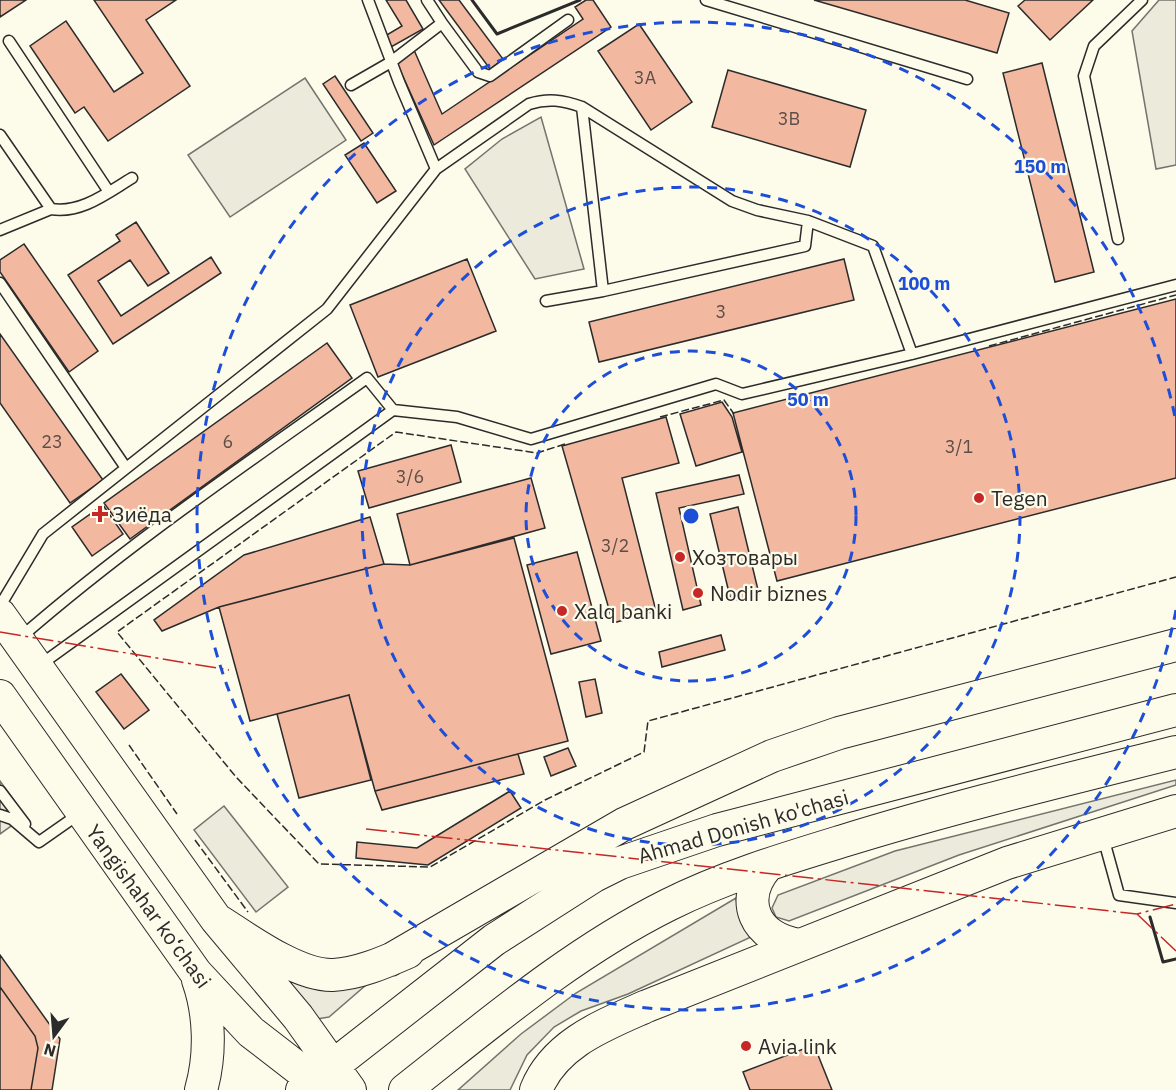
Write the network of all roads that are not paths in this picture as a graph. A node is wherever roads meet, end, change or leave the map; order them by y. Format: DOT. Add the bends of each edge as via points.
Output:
graph roads {
  1 [pos="368,0"];
  2 [pos="427,0"];
  3 [pos="706,0"];
  4 [pos="1142,0"];
  5 [pos="568,20"];
  6 [pos="442,23"];
  7 [pos="9,41"];
  8 [pos="391,62"];
  9 [pos="968,79"];
  10 [pos="351,85"];
  11 [pos="582,107"];
  12 [pos="0,135"];
  13 [pos="435,169"];
  14 [pos="132,178"];
  15 [pos="109,192"];
  16 [pos="51,209"];
  17 [pos="808,220"];
  18 [pos="0,230"];
  19 [pos="1118,239"];
  20 [pos="0,283"];
  21 [pos="1176,285"];
  22 [pos="603,291"];
  23 [pos="546,301"];
  24 [pos="912,354"];
  25 [pos="393,410"];
  26 [pos="126,468"];
  27 [pos="0,606"];
  28 [pos="9,627"];
  29 [pos="1176,645"];
  30 [pos="37,667"];
  31 [pos="0,696"];
  32 [pos="1176,710"];
  33 [pos="1176,752"];
  34 [pos="772,756"];
  35 [pos="0,791"];
  36 [pos="1176,811"];
  37 [pos="81,812"];
  38 [pos="0,815"];
  39 [pos="1102,834"];
  40 [pos="39,842"];
  41 [pos="768,865"];
  42 [pos="594,876"];
  43 [pos="1176,903"];
  44 [pos="216,919"];
  45 [pos="800,945"];
  46 [pos="390,960"];
  47 [pos="196,973"];
  48 [pos="325,1084"];
  49 [pos="201,1090"];
  50 [pos="405,1090"];
  51 [pos="536,1090"];
  1 -- 8 [label="lane"];
  2 -- 6 [label="lane"];
  3 -- 9 [label="lane"];
  4 -- 19 [label="lane" via="1094,46 1084,76"];
  5 -- 6 [label="lane" via="490,76 478,72"];
  6 -- 8 [label="lane"];
  7 -- 15 [label="lane"];
  8 -- 10 [label="lane"];
  8 -- 13 [label="lane"];
  11 -- 13 [label="lane" via="554,99 529,104"];
  11 -- 17 [label="lane" via="732,201"];
  11 -- 22 [label="lane"];
  12 -- 16 [label="lane"];
  13 -- 26 [label="lane" via="327,309"];
  14 -- 15 [label="lane"];
  15 -- 16 [label="lane" via="89,204 62,211"];
  16 -- 18 [label="lane"];
  17 -- 22 [label="lane" via="805,246"];
  17 -- 24 [label="lane" via="873,246"];
  20 -- 26 [label="lane"];
  21 -- 24 [label="lane"];
  22 -- 23 [label="lane"];
  24 -- 25 [label="lane" via="742,394 716,384 531,439 457,417"];
  25 -- 28 [label="lane" via="366,378 66,598"];
  25 -- 30 [label="lane"];
  26 -- 27 [label="lane" via="43,534"];
  28 -- 30 [label="main road"];
  29 -- 34 [label="main road" via="839,734"];
  30 -- 44 [label="main road"];
  31 -- 37 [label="main road, Yangishahar ko‘chasi"];
  32 -- 42 [label="main road, Ahmad Donish ko'chasi" via="682,840"];
  33 -- 41 [label="main road, Ahmad Donish ko'chasi" via="948,810"];
  34 -- 42 [label="main road"];
  34 -- 46 [label="main road" via="624,824"];
  35 -- 40 [label="lane"];
  36 -- 39 [label="main road"];
  37 -- 40 [label="lane"];
  37 -- 47 [label="main road, Yangishahar ko‘chasi"];
  38 -- 40 [label="lane" via="12,819"];
  39 -- 43 [label="lane" via="1119,895"];
  39 -- 45 [label="main road" via="1007,863"];
  41 -- 45 [label="main road" via="754,889 755,916 770,935"];
  41 -- 50 [label="main road, Ahmad Donish ko'chasi" via="694,893 613,936 549,979"];
  42 -- 46 [label="main road"];
  42 -- 48 [label="main road, Ahmad Donish ko'chasi" via="494,940"];
  44 -- 46 [label="main road" via="257,945 316,973 340,974"];
  44 -- 48 [label="main road" via="298,1017"];
  45 -- 51 [label="main road" via="600,1027 558,1057"];
  47 -- 48 [label="main road, Yangishahar ko‘chasi" via="251,1032"];
  47 -- 49 [label="main road" via="203,993 208,1038"];
}
